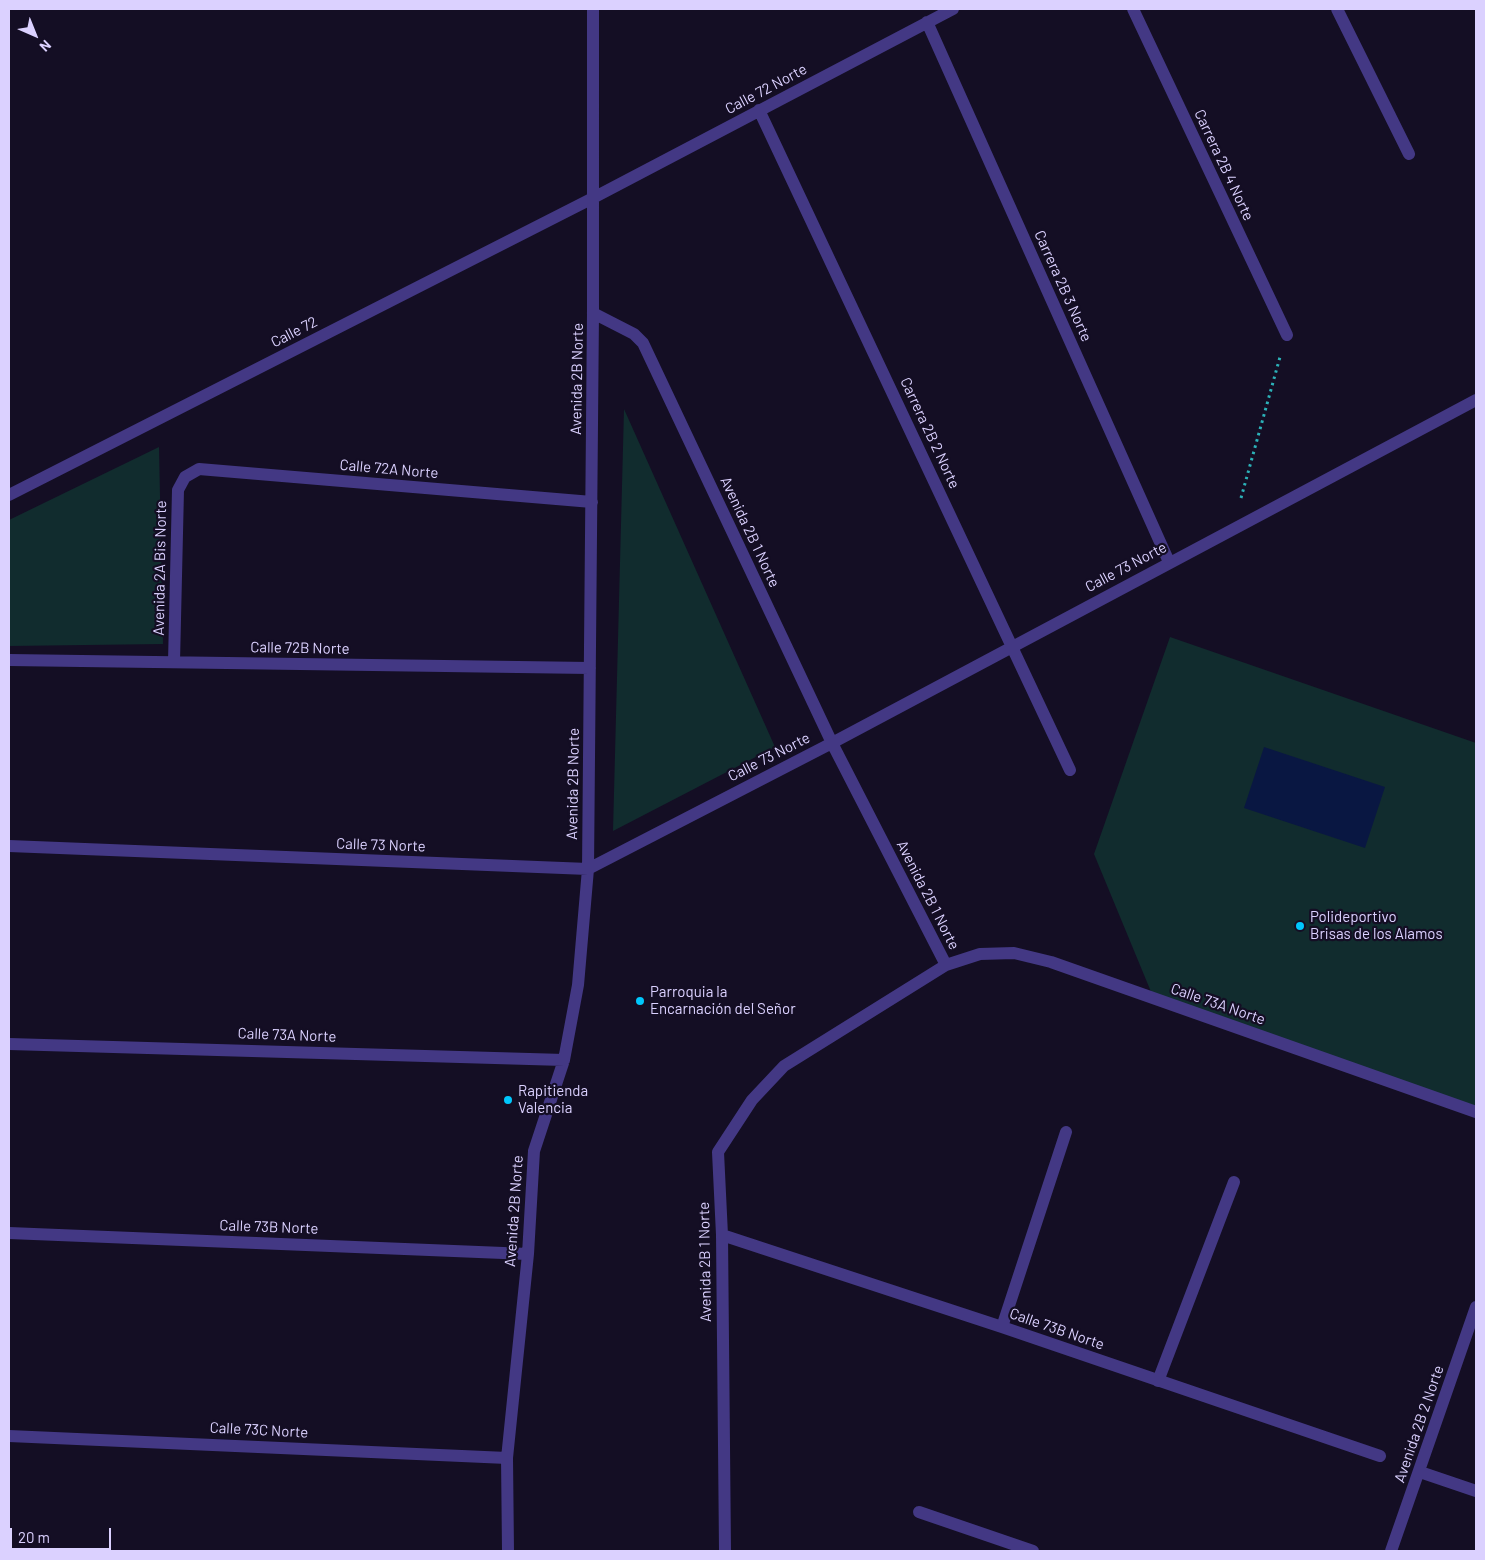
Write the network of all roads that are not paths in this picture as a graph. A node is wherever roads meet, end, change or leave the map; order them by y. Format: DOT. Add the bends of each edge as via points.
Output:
graph roads {
  1 [pos="594,9"];
  2 [pos="953,9"];
  3 [pos="1133,9"];
  4 [pos="1337,9"];
  5 [pos="928,22"];
  6 [pos="759,110"];
  7 [pos="1409,154"];
  8 [pos="593,198"];
  9 [pos="594,314"];
  10 [pos="1287,335"];
  11 [pos="1476,400"];
  12 [pos="185,477"];
  13 [pos="9,495"];
  14 [pos="592,502"];
  15 [pos="1169,562"];
  16 [pos="1012,646"];
  17 [pos="9,660"];
  18 [pos="174,662"];
  19 [pos="590,668"];
  20 [pos="832,743"];
  21 [pos="1070,770"];
  22 [pos="9,846"];
  23 [pos="588,869"];
  24 [pos="946,965"];
  25 [pos="9,1044"];
  26 [pos="564,1060"];
  27 [pos="1476,1112"];
  28 [pos="1066,1132"];
  29 [pos="1234,1182"];
  30 [pos="9,1233"];
  31 [pos="722,1235"];
  32 [pos="528,1254"];
  33 [pos="1476,1308"];
  34 [pos="1002,1327"];
  35 [pos="1158,1381"];
  36 [pos="9,1436"];
  37 [pos="1380,1456"];
  38 [pos="507,1458"];
  39 [pos="1420,1472"];
  40 [pos="1476,1490"];
  41 [pos="919,1512"];
  42 [pos="508,1551"];
  43 [pos="725,1551"];
  44 [pos="1033,1551"];
  45 [pos="1392,1551"];
  1 -- 8 [label="street, Avenida 2B Norte"];
  2 -- 5 [label="street, Calle 72 Norte"];
  3 -- 10 [label="street, Carrera 2B 4 Norte"];
  4 -- 7 [label="street"];
  5 -- 6 [label="street, Calle 72 Norte"];
  5 -- 15 [label="street, Carrera 2B 3 Norte"];
  6 -- 8 [label="street, Calle 72 Norte"];
  6 -- 16 [label="street, Carrera 2B 2 Norte"];
  8 -- 9 [label="street, Avenida 2B Norte"];
  8 -- 13 [label="street, Calle 72"];
  9 -- 14 [label="street, Avenida 2B Norte"];
  9 -- 20 [label="street, Avenida 2B 1 Norte" via="643,342"];
  11 -- 15 [label="street, Calle 73 Norte"];
  12 -- 14 [label="street, Calle 72A Norte" via="199,469"];
  12 -- 18 [label="street, Avenida 2A Bis Norte" via="178,490"];
  14 -- 19 [label="street, Avenida 2B Norte"];
  15 -- 16 [label="street, Calle 73 Norte"];
  16 -- 20 [label="street, Calle 73 Norte"];
  16 -- 21 [label="street, Carrera 2B 2 Norte"];
  17 -- 18 [label="street, Calle 72B Norte"];
  18 -- 19 [label="street, Calle 72B Norte"];
  19 -- 23 [label="street, Avenida 2B Norte"];
  20 -- 23 [label="street, Calle 73 Norte"];
  20 -- 24 [label="street, Avenida 2B 1 Norte"];
  22 -- 23 [label="street, Calle 73 Norte"];
  23 -- 26 [label="street, Avenida 2B Norte" via="578,985"];
  24 -- 27 [label="street, Calle 73A Norte" via="980,954 1014,953 1051,962"];
  24 -- 31 [label="street, Avenida 2B 1 Norte" via="784,1066 752,1100 718,1152"];
  25 -- 26 [label="street, Calle 73A Norte"];
  26 -- 32 [label="street, Avenida 2B Norte" via="534,1151"];
  28 -- 34 [label="street"];
  29 -- 35 [label="street"];
  30 -- 32 [label="street, Calle 73B Norte"];
  31 -- 34 [label="street, Calle 73B Norte"];
  31 -- 43 [label="street, Avenida 2B 1 Norte"];
  32 -- 38 [label="street, Avenida 2B Norte"];
  33 -- 39 [label="street, Avenida 2B 2 Norte"];
  34 -- 35 [label="street, Calle 73B Norte"];
  35 -- 37 [label="street, Calle 73B Norte"];
  36 -- 38 [label="street, Calle 73C Norte"];
  38 -- 42 [label="street, Avenida 2B Norte"];
  39 -- 40 [label="street"];
  39 -- 45 [label="street, Avenida 2B 2 Norte"];
  41 -- 44 [label="street"];
}
